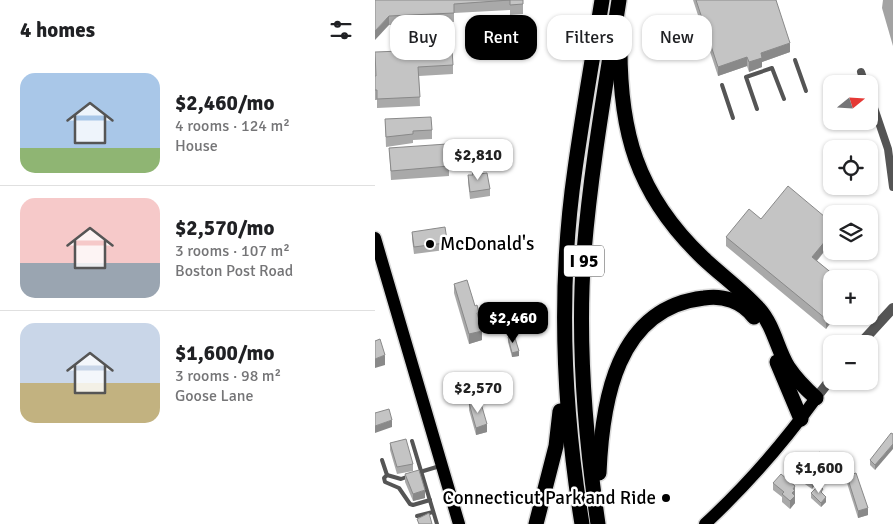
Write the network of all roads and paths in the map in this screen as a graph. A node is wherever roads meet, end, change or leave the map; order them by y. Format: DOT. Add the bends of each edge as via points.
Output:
graph roads {
  1 [pos="603,0"];
  2 [pos="619,0"];
  3 [pos="624,0"];
  4 [pos="795,60"];
  5 [pos="861,72"];
  6 [pos="862,75"];
  7 [pos="722,84"];
  8 [pos="806,91"];
  9 [pos="784,99"];
  10 [pos="757,109"];
  11 [pos="733,118"];
  12 [pos="878,120"];
  13 [pos="893,187"];
  14 [pos="375,238"];
  15 [pos="893,308"];
  16 [pos="565,334"];
  17 [pos="869,335"];
  18 [pos="823,389"];
  19 [pos="816,398"];
  20 [pos="801,419"];
  21 [pos="412,441"];
  22 [pos="382,460"];
  23 [pos="442,466"];
  24 [pos="421,472"];
  25 [pos="387,475"];
  26 [pos="430,500"];
  27 [pos="433,512"];
  28 [pos="417,516"];
  29 [pos="437,524"];
  30 [pos="459,524"];
  31 [pos="536,524"];
  32 [pos="582,524"];
  33 [pos="599,524"];
  34 [pos="603,524"];
  35 [pos="705,524"];
  1 -- 16 [label="highway, I 95" via="575,170"];
  2 -- 33 [label="highway, I 95" via="593,163 584,254 584,396"];
  3 -- 19 [label="highway" via="620,86 624,119 643,178 679,233 760,310 788,366"];
  4 -- 8 [label="lane"];
  5 -- 6 [label="street"];
  7 -- 11 [label="lane"];
  9 -- 10 [label="lane" via="772,68 746,77"];
  12 -- 13 [label="street" via="888,149"];
  14 -- 23 [label="main road"];
  15 -- 17 [label="street"];
  16 -- 31 [label="highway" via="559,428"];
  16 -- 32 [label="highway, I 95" via="569,430"];
  18 -- 19 [label="street"];
  19 -- 20 [label="main road"];
  20 -- 34 [label="highway" via="763,328 750,312 732,300 713,296 691,299 670,307 630,342 617,365 607,396 599,476"];
  20 -- 35 [label="main road" via="743,489"];
  21 -- 24 [label="lane"];
  22 -- 25 [label="lane"];
  23 -- 24 [label="lane"];
  23 -- 30 [label="main road"];
  24 -- 25 [label="lane" via="401,479"];
  24 -- 26 [label="lane"];
  25 -- 26 [label="lane" via="385,482 399,488 410,504"];
  26 -- 27 [label="lane"];
  27 -- 28 [label="lane"];
  27 -- 29 [label="lane"];
}
